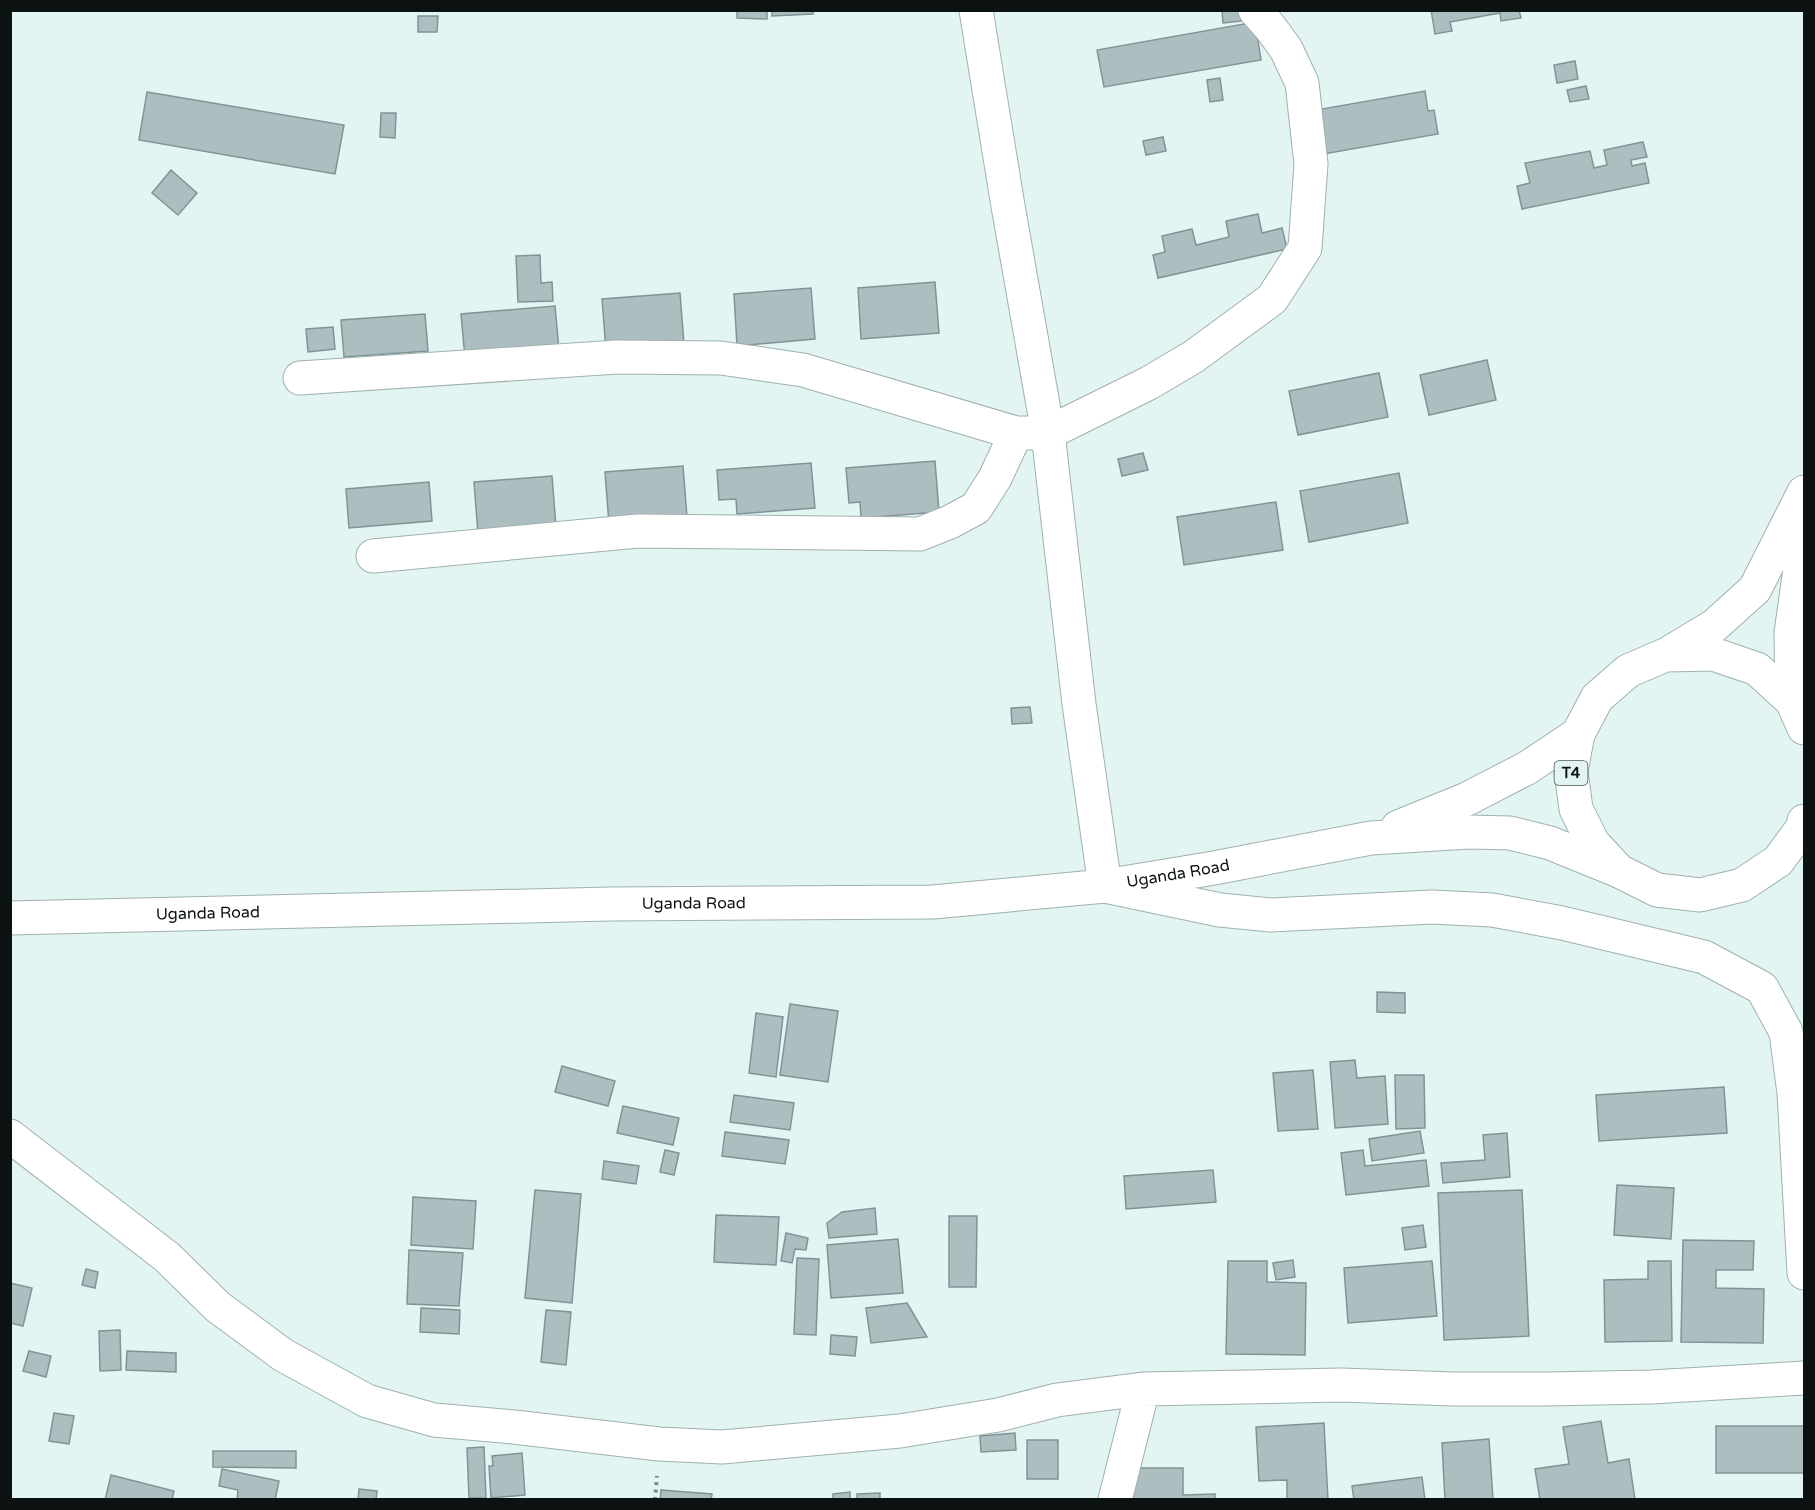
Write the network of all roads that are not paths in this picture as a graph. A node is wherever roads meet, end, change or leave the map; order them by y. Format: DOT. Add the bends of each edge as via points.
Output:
graph roads {
  1 [pos="976,10"];
  2 [pos="1255,10"];
  3 [pos="300,378"];
  4 [pos="1032,433"];
  5 [pos="1804,492"];
  6 [pos="1790,520"];
  7 [pos="373,556"];
  8 [pos="1665,655"];
  9 [pos="1798,714"];
  10 [pos="1578,734"];
  11 [pos="1804,821"];
  12 [pos="1371,838"];
  13 [pos="1791,859"];
  14 [pos="1619,871"];
  15 [pos="1105,886"];
  16 [pos="10,918"];
  17 [pos="10,1136"];
  18 [pos="1804,1273"];
  19 [pos="1804,1378"];
  20 [pos="1143,1389"];
  21 [pos="1115,1500"];
  1 -- 4 [label="main road" via="1008,206"];
  2 -- 4 [label="main road" via="1286,49 1302,83 1311,164 1305,248 1272,299 1193,357 1149,383"];
  3 -- 4 [label="main road" via="617,357 721,358 803,370"];
  4 -- 7 [label="main road" via="995,477 976,508 920,534 638,531"];
  4 -- 15 [label="main road"];
  5 -- 6 [label="main road, T4"];
  6 -- 8 [label="main road, T4" via="1755,589 1714,626"];
  6 -- 9 [label="main road, T4" via="1800,569 1791,633"];
  8 -- 9 [label="main road, T4" via="1713,654 1757,669"];
  8 -- 10 [label="main road, T4" via="1628,671 1597,698"];
  10 -- 12 [label="main road, Uganda Road" via="1527,768 1467,799"];
  10 -- 14 [label="main road, T4" via="1571,771 1576,809 1593,843"];
  11 -- 13 [label="main road, T4"];
  12 -- 14 [label="main road, Uganda Road" via="1510,833 1551,843"];
  12 -- 15 [label="main road, Uganda Road"];
  13 -- 14 [label="main road, T4" via="1742,885 1700,895 1657,890"];
  15 -- 16 [label="main road, Uganda Road" via="933,902 610,904"];
  15 -- 18 [label="main road" via="1220,910 1270,915 1432,907 1492,910 1704,957 1762,988 1786,1032 1794,1093"];
  17 -- 20 [label="main road" via="167,1257 218,1307 283,1355 367,1401 434,1420 722,1447 900,1431 998,1415 1057,1400"];
  19 -- 20 [label="main road" via="1557,1389 1341,1385"];
  20 -- 21 [label="main road"];
}
